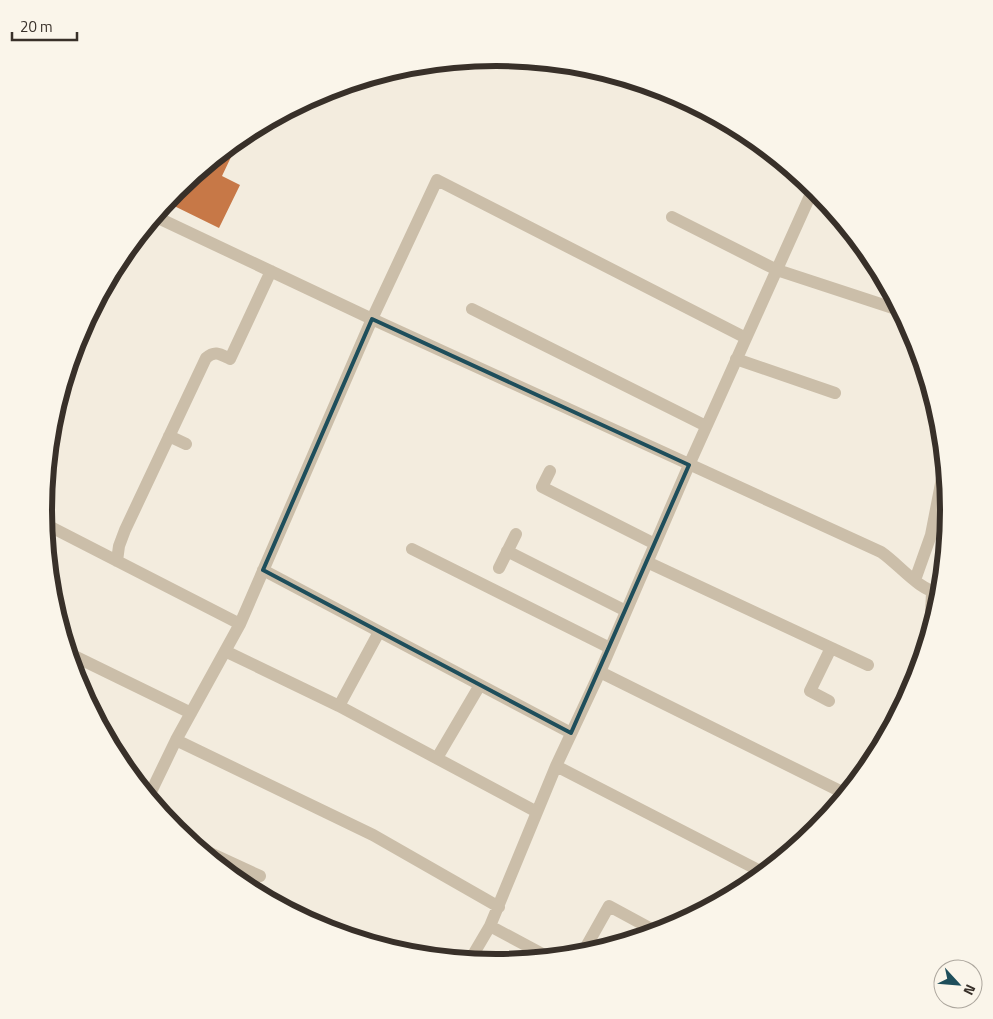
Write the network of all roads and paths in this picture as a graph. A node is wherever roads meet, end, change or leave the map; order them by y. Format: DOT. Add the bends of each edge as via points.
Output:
graph roads {
  1 [pos="810,196"];
  2 [pos="672,217"];
  3 [pos="161,219"];
  4 [pos="777,270"];
  5 [pos="271,271"];
  6 [pos="472,309"];
  7 [pos="893,309"];
  8 [pos="372,319"];
  9 [pos="746,338"];
  10 [pos="736,360"];
  11 [pos="835,393"];
  12 [pos="706,426"];
  13 [pos="169,436"];
  14 [pos="186,444"];
  15 [pos="689,465"];
  16 [pos="550,470"];
  17 [pos="940,489"];
  18 [pos="53,528"];
  19 [pos="516,534"];
  20 [pos="655,544"];
  21 [pos="412,549"];
  22 [pos="507,551"];
  23 [pos="117,561"];
  24 [pos="647,562"];
  25 [pos="499,568"];
  26 [pos="263,570"];
  27 [pos="915,580"];
  28 [pos="933,591"];
  29 [pos="626,611"];
  30 [pos="240,624"];
  31 [pos="379,632"];
  32 [pos="610,648"];
  33 [pos="831,648"];
  34 [pos="225,651"];
  35 [pos="78,658"];
  36 [pos="868,665"];
  37 [pos="600,672"];
  38 [pos="480,685"];
  39 [pos="829,701"];
  40 [pos="340,706"];
  41 [pos="191,714"];
  42 [pos="571,733"];
  43 [pos="176,740"];
  44 [pos="437,758"];
  45 [pos="556,766"];
  46 [pos="152,789"];
  47 [pos="840,791"];
  48 [pos="537,812"];
  49 [pos="222,858"];
  50 [pos="757,869"];
  51 [pos="260,876"];
  52 [pos="499,907"];
  53 [pos="490,926"];
  54 [pos="647,927"];
  55 [pos="588,944"];
  56 [pos="538,952"];
  57 [pos="474,953"];
  1 -- 4 [label="street"];
  2 -- 4 [label="street"];
  3 -- 5 [label="street"];
  4 -- 7 [label="street"];
  4 -- 9 [label="street"];
  5 -- 8 [label="street"];
  5 -- 13 [label="street" via="230,359 217,353 206,358"];
  6 -- 12 [label="street"];
  8 -- 9 [label="street" via="437,180"];
  8 -- 15 [label="street"];
  8 -- 26 [label="street"];
  9 -- 10 [label="street"];
  10 -- 11 [label="street"];
  10 -- 12 [label="street"];
  12 -- 15 [label="street"];
  13 -- 14 [label="street"];
  13 -- 23 [label="street" via="125,530"];
  15 -- 20 [label="street"];
  15 -- 27 [label="street" via="881,552"];
  16 -- 20 [label="street" via="542,487"];
  17 -- 27 [label="street" via="931,535"];
  18 -- 23 [label="street"];
  19 -- 22 [label="street"];
  20 -- 24 [label="street"];
  21 -- 32 [label="street"];
  22 -- 25 [label="street"];
  22 -- 29 [label="street"];
  23 -- 30 [label="street"];
  24 -- 29 [label="street"];
  24 -- 33 [label="street"];
  26 -- 30 [label="street"];
  26 -- 31 [label="street"];
  27 -- 28 [label="street"];
  29 -- 32 [label="street"];
  30 -- 34 [label="street"];
  31 -- 38 [label="street"];
  31 -- 40 [label="street"];
  32 -- 37 [label="street"];
  33 -- 36 [label="street"];
  33 -- 39 [label="street" via="810,691"];
  34 -- 40 [label="street"];
  34 -- 41 [label="street"];
  35 -- 41 [label="street"];
  37 -- 42 [label="street"];
  37 -- 47 [label="street"];
  38 -- 42 [label="street"];
  38 -- 44 [label="street"];
  40 -- 44 [label="street"];
  41 -- 43 [label="street"];
  42 -- 45 [label="street"];
  43 -- 46 [label="street"];
  43 -- 52 [label="street" via="373,835"];
  44 -- 48 [label="street"];
  45 -- 48 [label="street"];
  45 -- 50 [label="street"];
  48 -- 52 [label="street"];
  49 -- 51 [label="street"];
  52 -- 53 [label="street"];
  53 -- 56 [label="street"];
  53 -- 57 [label="street"];
  54 -- 55 [label="street" via="609,906"];
}
